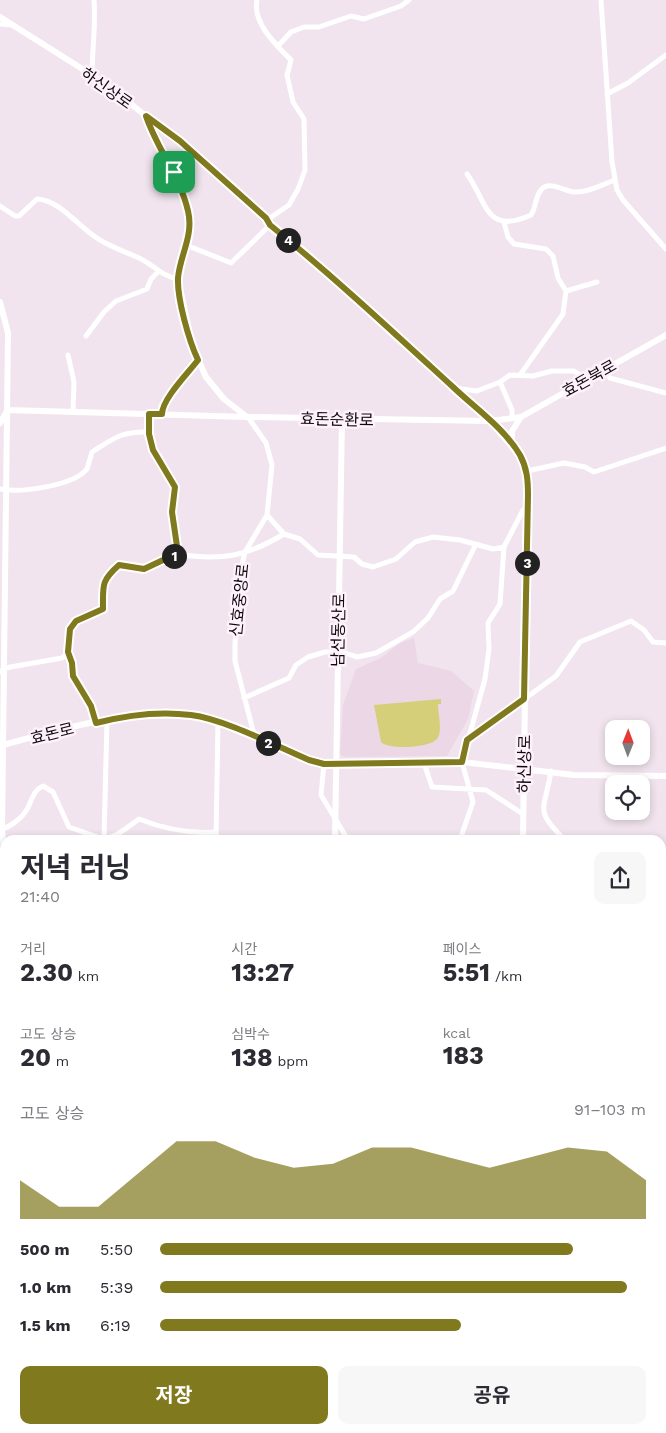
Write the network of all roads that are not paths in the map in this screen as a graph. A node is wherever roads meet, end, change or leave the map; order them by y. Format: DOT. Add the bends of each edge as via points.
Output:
graph roads {
  1 [pos="94,0"];
  2 [pos="257,0"];
  3 [pos="409,0"];
  4 [pos="601,0"];
  5 [pos="0,17"];
  6 [pos="0,24"];
  7 [pos="11,25"];
  8 [pos="278,46"];
  9 [pos="666,55"];
  10 [pos="92,76"];
  11 [pos="607,94"];
  12 [pos="146,116"];
  13 [pos="467,174"];
  14 [pos="615,180"];
  15 [pos="0,206"];
  16 [pos="504,222"];
  17 [pos="269,223"];
  18 [pos="186,245"];
  19 [pos="666,249"];
  20 [pos="158,272"];
  21 [pos="178,279"];
  22 [pos="597,282"];
  23 [pos="566,291"];
  24 [pos="0,302"];
  25 [pos="666,335"];
  26 [pos="86,336"];
  27 [pos="68,355"];
  28 [pos="198,360"];
  29 [pos="603,371"];
  30 [pos="520,375"];
  31 [pos="587,380"];
  32 [pos="500,382"];
  33 [pos="453,388"];
  34 [pos="666,393"];
  35 [pos="8,410"];
  36 [pos="73,412"];
  37 [pos="149,414"];
  38 [pos="162,414"];
  39 [pos="521,417"];
  40 [pos="248,418"];
  41 [pos="342,419"];
  42 [pos="512,419"];
  43 [pos="490,421"];
  44 [pos="0,423"];
  45 [pos="149,432"];
  46 [pos="512,444"];
  47 [pos="666,448"];
  48 [pos="527,471"];
  49 [pos="4,489"];
  50 [pos="528,509"];
  51 [pos="267,515"];
  52 [pos="284,534"];
  53 [pos="475,546"];
  54 [pos="504,547"];
  55 [pos="245,552"];
  56 [pos="178,553"];
  57 [pos="340,555"];
  58 [pos="666,643"];
  59 [pos="68,652"];
  60 [pos="338,652"];
  61 [pos="3,670"];
  62 [pos="244,698"];
  63 [pos="524,699"];
  64 [pos="107,720"];
  65 [pos="218,722"];
  66 [pos="96,723"];
  67 [pos="255,738"];
  68 [pos="467,740"];
  69 [pos="1,746"];
  70 [pos="462,762"];
  71 [pos="424,763"];
  72 [pos="324,764"];
  73 [pos="336,764"];
  74 [pos="523,768"];
  75 [pos="551,771"];
  76 [pos="666,776"];
  77 [pos="470,788"];
  78 [pos="523,814"];
  79 [pos="336,820"];
  80 [pos="1,830"];
  81 [pos="216,832"];
  82 [pos="91,835"];
  83 [pos="104,835"];
  84 [pos="117,835"];
  85 [pos="335,835"];
  86 [pos="345,835"];
  87 [pos="462,835"];
  88 [pos="523,835"];
  89 [pos="561,835"];
  1 -- 10 [label="street" via="96,26 92,44"];
  2 -- 8 [label="street" via="258,15"];
  3 -- 8 [label="street" via="364,19 351,16 319,27 304,27 292,32"];
  4 -- 11 [label="street"];
  5 -- 7 [label="street, 하신상로"];
  6 -- 7 [label="street"];
  7 -- 10 [label="street, 하신상로"];
  8 -- 17 [label="street" via="291,60 287,75 293,102 304,119 305,170 289,205"];
  9 -- 11 [label="street"];
  10 -- 12 [label="street, 하신상로"];
  11 -- 14 [label="street"];
  12 -- 17 [label="street, 하신상로" via="180,141"];
  12 -- 18 [label="street, 신효중앙로" via="174,172 188,211 190,231"];
  13 -- 16 [label="street" via="484,208"];
  14 -- 16 [label="street" via="576,192 546,187 541,190 530,215"];
  14 -- 19 [label="street" via="623,200"];
  15 -- 20 [label="street" via="19,216 37,199 44,200 74,218 94,237 146,261"];
  16 -- 23 [label="street" via="508,237 514,244 538,246 553,256 558,278"];
  17 -- 18 [label="street" via="231,263"];
  17 -- 33 [label="street, 하신상로"];
  18 -- 21 [label="street, 신효중앙로"];
  20 -- 21 [label="street"];
  20 -- 26 [label="street" via="147,290 116,301"];
  21 -- 28 [label="street, 신효중앙로"];
  22 -- 23 [label="street"];
  23 -- 30 [label="street" via="563,314"];
  24 -- 35 [label="street" via="8,333"];
  25 -- 29 [label="street, 효돈북로"];
  27 -- 36 [label="street" via="74,382"];
  28 -- 38 [label="street" via="177,386"];
  28 -- 40 [label="street, 신효중앙로" via="206,377 224,399"];
  29 -- 31 [label="street, 효돈북로"];
  29 -- 34 [label="street" via="610,378"];
  30 -- 31 [label="street" via="574,371"];
  30 -- 32 [label="street" via="510,375"];
  31 -- 39 [label="street, 효돈북로"];
  32 -- 33 [label="street" via="477,391"];
  32 -- 42 [label="street" via="512,410"];
  33 -- 43 [label="street, 하신상로"];
  35 -- 36 [label="street, 효돈순환로"];
  35 -- 44 [label="street"];
  35 -- 49 [label="street"];
  36 -- 37 [label="street, 효돈순환로"];
  37 -- 38 [label="street, 효돈순환로"];
  37 -- 45 [label="street"];
  38 -- 40 [label="street, 효돈순환로"];
  39 -- 42 [label="street, 효돈북로"];
  39 -- 46 [label="street" via="512,430"];
  40 -- 41 [label="street, 효돈순환로"];
  40 -- 51 [label="street, 신효중앙로" via="270,454 272,465"];
  41 -- 43 [label="street, 효돈순환로"];
  41 -- 57 [label="street, 남선동산로"];
  42 -- 43 [label="street, 효돈순환로"];
  43 -- 46 [label="street, 하신상로"];
  45 -- 49 [label="street" via="131,431 118,435 92,452 87,469 74,478 29,490"];
  45 -- 56 [label="street" via="153,450 175,487 172,512"];
  46 -- 48 [label="street, 하신상로"];
  47 -- 48 [label="street" via="594,472 564,463"];
  48 -- 50 [label="street, 하신상로"];
  49 -- 61 [label="street"];
  50 -- 54 [label="street" via="523,510"];
  50 -- 63 [label="street, 하신상로"];
  51 -- 52 [label="street"];
  51 -- 55 [label="street, 신효중앙로"];
  52 -- 55 [label="street"];
  52 -- 57 [label="street" via="300,539 318,555"];
  53 -- 54 [label="street"];
  53 -- 57 [label="street" via="460,540 433,537 415,542 396,559 373,567 354,557"];
  53 -- 60 [label="street" via="453,591 440,599 428,618 413,632 376,653 357,657"];
  54 -- 68 [label="street" via="500,604 488,623 485,679"];
  55 -- 56 [label="street" via="205,558"];
  55 -- 62 [label="street, 신효중앙로" via="235,643"];
  56 -- 59 [label="street" via="144,569 119,565 105,577 103,609 76,621 70,629"];
  57 -- 60 [label="street, 남선동산로"];
  58 -- 63 [label="street" via="653,642 631,621 580,642 556,676"];
  59 -- 61 [label="street" via="62,658"];
  59 -- 66 [label="street" via="73,676 91,706"];
  60 -- 62 [label="street" via="308,657 296,664 289,678"];
  60 -- 73 [label="street, 남선동산로"];
  61 -- 69 [label="street"];
  62 -- 67 [label="street, 신효중앙로"];
  63 -- 68 [label="street"];
  63 -- 74 [label="street, 하신상로"];
  64 -- 65 [label="street, 효돈로" via="158,712 193,715"];
  64 -- 66 [label="street, 효돈로"];
  64 -- 83 [label="street"];
  65 -- 67 [label="street, 효돈로"];
  65 -- 81 [label="street"];
  66 -- 69 [label="street, 효돈로"];
  67 -- 72 [label="street, 효돈로"];
  68 -- 70 [label="street"];
  69 -- 80 [label="street"];
  70 -- 71 [label="street, 효돈로"];
  70 -- 74 [label="street, 효돈로"];
  70 -- 77 [label="street"];
  71 -- 73 [label="street, 효돈로"];
  71 -- 77 [label="street" via="432,787"];
  72 -- 73 [label="street, 효돈로"];
  72 -- 79 [label="street" via="322,795"];
  73 -- 79 [label="street, 남선동산로"];
  74 -- 75 [label="street, 효돈로"];
  74 -- 78 [label="street, 하신상로"];
  75 -- 76 [label="street, 효돈로" via="574,775"];
  75 -- 89 [label="street" via="542,808 544,816"];
  77 -- 78 [label="street" via="486,790"];
  77 -- 87 [label="street" via="473,802"];
  78 -- 88 [label="street, 하신상로"];
  79 -- 85 [label="street, 남선동산로"];
  79 -- 86 [label="street"];
  80 -- 82 [label="street" via="11,826 27,810 38,788 44,786 53,792 69,827"];
  81 -- 84 [label="street" via="176,830 139,819"];
}
